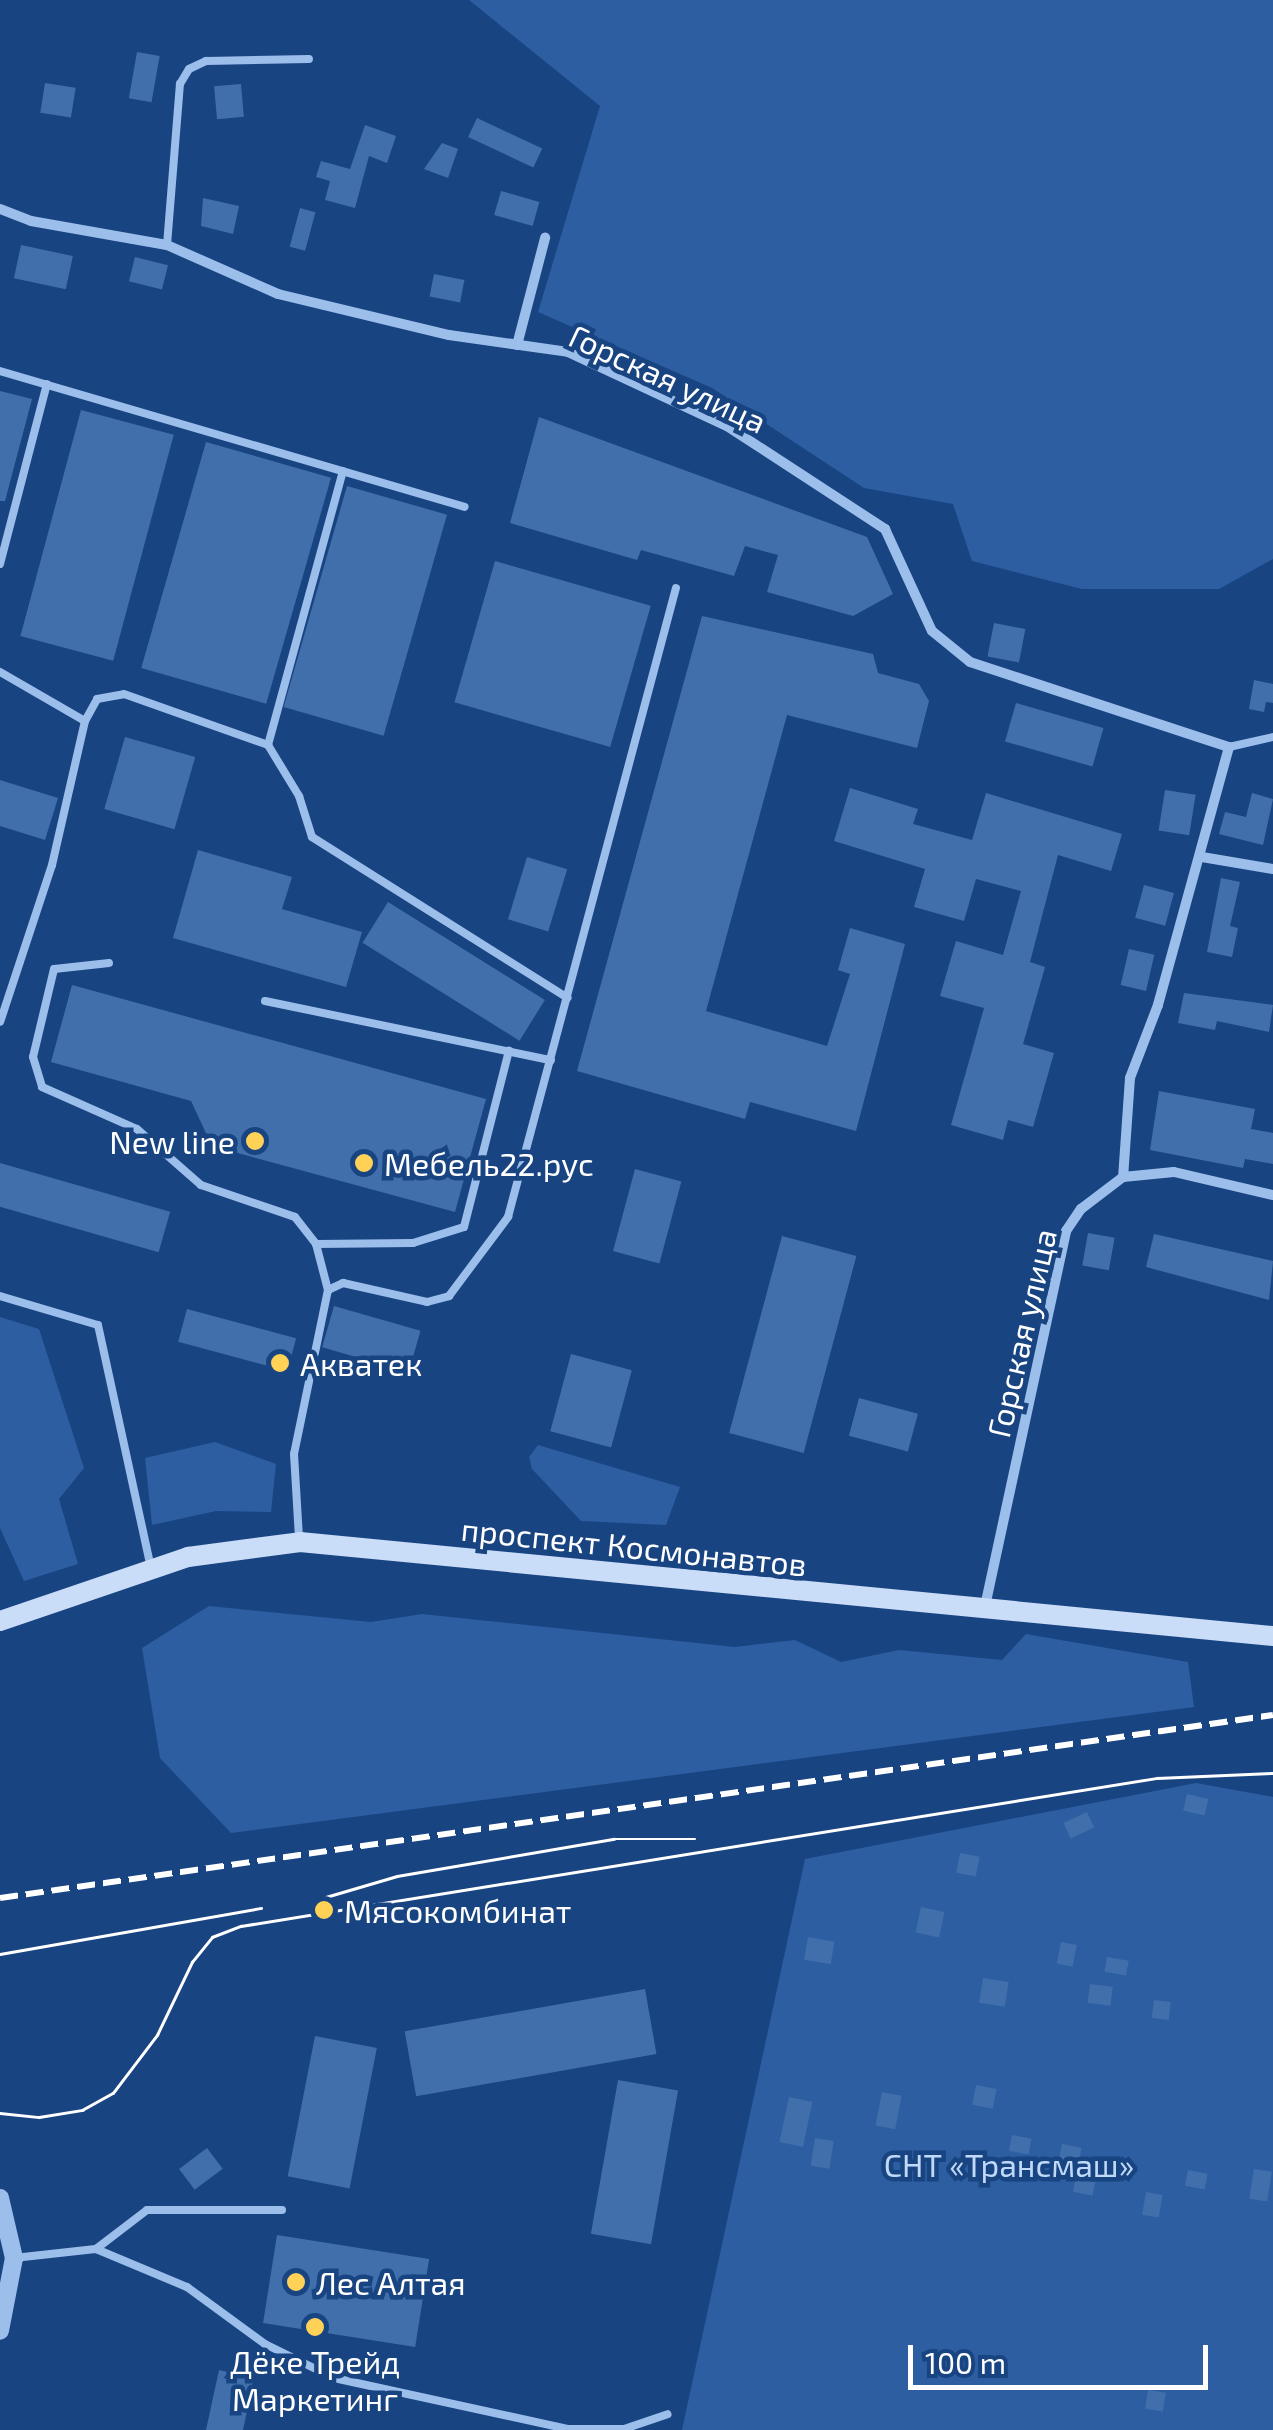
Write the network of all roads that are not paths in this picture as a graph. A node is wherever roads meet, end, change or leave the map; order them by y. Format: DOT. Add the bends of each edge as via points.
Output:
graph roads {
  1 [pos="309,59"];
  2 [pos="0,209"];
  3 [pos="546,238"];
  4 [pos="167,245"];
  5 [pos="516,345"];
  6 [pos="0,371"];
  7 [pos="46,384"];
  8 [pos="343,471"];
  9 [pos="465,506"];
  10 [pos="0,564"];
  11 [pos="676,588"];
  12 [pos="0,672"];
  13 [pos="85,720"];
  14 [pos="1273,737"];
  15 [pos="268,745"];
  16 [pos="1229,747"];
  17 [pos="1202,857"];
  18 [pos="1273,869"];
  19 [pos="109,962"];
  20 [pos="568,998"];
  21 [pos="265,1001"];
  22 [pos="0,1022"];
  23 [pos="509,1051"];
  24 [pos="551,1060"];
  25 [pos="1123,1176"];
  26 [pos="1273,1194"];
  27 [pos="316,1244"];
  28 [pos="328,1290"];
  29 [pos="0,1296"];
  30 [pos="300,1542"];
  31 [pos="151,1568"];
  32 [pos="984,1612"];
  33 [pos="0,1620"];
  34 [pos="1273,1636"];
  35 [pos="0,2198"];
  36 [pos="282,2210"];
  37 [pos="96,2248"];
  38 [pos="14,2258"];
  39 [pos="0,2331"];
  40 [pos="668,2414"];
  1 -- 4 [label="lane" via="206,60 189,69 180,84"];
  2 -- 4 [label="street, Горская улица" via="31,221"];
  3 -- 5 [label="street"];
  4 -- 5 [label="street, Горская улица" via="278,294"];
  5 -- 16 [label="street, Горская улица" via="568,352 727,426 884,530 932,631 970,662"];
  6 -- 7 [label="lane"];
  7 -- 8 [label="lane"];
  7 -- 10 [label="lane"];
  8 -- 9 [label="lane"];
  8 -- 15 [label="lane"];
  11 -- 20 [label="lane"];
  12 -- 13 [label="lane"];
  13 -- 15 [label="lane" via="97,699 124,694"];
  13 -- 22 [label="lane" via="52,865"];
  14 -- 16 [label="lane"];
  15 -- 20 [label="lane" via="299,796 312,837"];
  16 -- 17 [label="street"];
  17 -- 18 [label="street"];
  17 -- 25 [label="street" via="1130,1078"];
  19 -- 27 [label="lane" via="54,969 33,1057 42,1087 137,1129 202,1185 295,1216"];
  20 -- 24 [label="lane"];
  21 -- 23 [label="lane"];
  23 -- 24 [label="lane"];
  23 -- 27 [label="lane" via="464,1227 413,1244"];
  24 -- 28 [label="lane" via="508,1217 450,1296 427,1302 343,1283"];
  25 -- 26 [label="street" via="1174,1172"];
  25 -- 32 [label="street, Горская улица" via="1081,1209 1066,1232"];
  27 -- 28 [label="lane"];
  28 -- 30 [label="lane" via="294,1454"];
  29 -- 31 [label="lane" via="98,1325"];
  30 -- 31 [label="main road, проспект Космонавтов" via="237,1546"];
  30 -- 32 [label="main road, проспект Космонавтов"];
  31 -- 33 [label="main road, проспект Космонавтов"];
  32 -- 34 [label="main road, проспект Космонавтов"];
  35 -- 38 [label="street"];
  36 -- 37 [label="lane" via="147,2210"];
  37 -- 38 [label="lane"];
  37 -- 40 [label="lane" via="188,2286 264,2344 334,2378 568,2429 624,2429"];
  38 -- 39 [label="street"];
}
